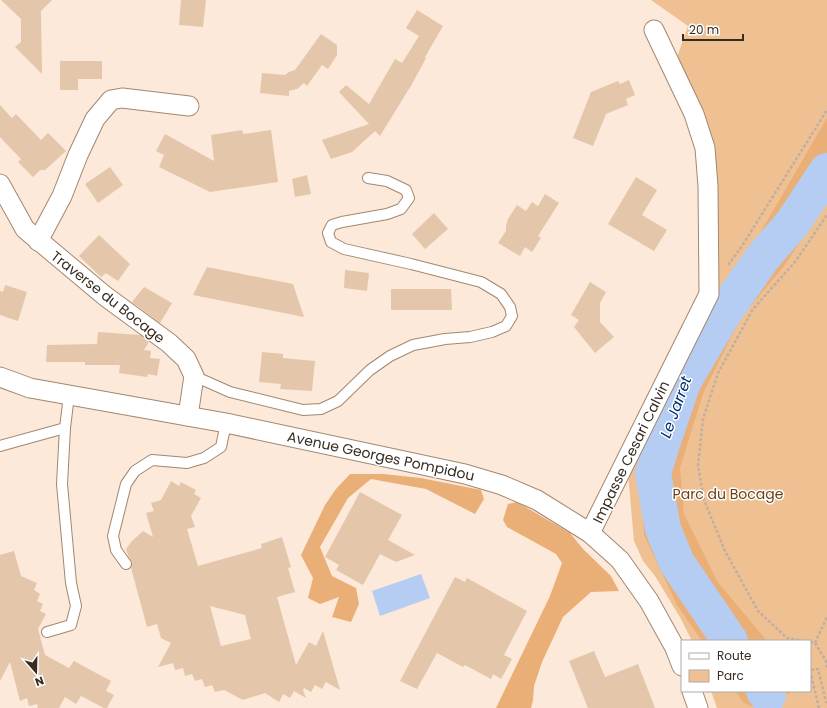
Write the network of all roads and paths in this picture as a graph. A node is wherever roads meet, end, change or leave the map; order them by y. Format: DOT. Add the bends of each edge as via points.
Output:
graph roads {
  1 [pos="654,30"];
  2 [pos="188,106"];
  3 [pos="827,110"];
  4 [pos="368,178"];
  5 [pos="0,184"];
  6 [pos="827,215"];
  7 [pos="38,241"];
  8 [pos="709,294"];
  9 [pos="194,376"];
  10 [pos="0,377"];
  11 [pos="69,395"];
  12 [pos="188,416"];
  13 [pos="226,422"];
  14 [pos="65,428"];
  15 [pos="0,446"];
  16 [pos="590,533"];
  17 [pos="126,564"];
  18 [pos="827,617"];
  19 [pos="47,632"];
  20 [pos="799,640"];
  21 [pos="811,642"];
  22 [pos="815,643"];
  23 [pos="681,663"];
  24 [pos="827,668"];
  25 [pos="811,670"];
  26 [pos="811,674"];
  27 [pos="692,692"];
  28 [pos="827,702"];
  29 [pos="698,708"];
  30 [pos="819,708"];
  1 -- 8 [label="street, Impasse Cesari Calvin" via="694,114 705,148"];
  2 -- 7 [label="street" via="122,98 112,100 95,119 62,196"];
  3 -- 8 [label="path"];
  4 -- 9 [label="lane" via="387,181 406,190 408,198 401,209 332,226 328,233 331,242 344,249 480,282 501,294 510,307 512,316 506,326 470,337 445,338 413,345 390,356 370,370 338,401 321,409 304,410 230,392"];
  5 -- 7 [label="street, Traverse du Bocage" via="25,229"];
  6 -- 20 [label="path" via="795,262 753,309 718,373 702,420 698,466 704,500 725,551 758,611 788,638"];
  7 -- 9 [label="street, Traverse du Bocage" via="169,344 186,359"];
  8 -- 16 [label="street, Impasse Cesari Calvin"];
  9 -- 12 [label="street"];
  10 -- 11 [label="street, Avenue Georges Pompidou" via="30,388"];
  11 -- 12 [label="street, Avenue Georges Pompidou"];
  11 -- 14 [label="lane"];
  12 -- 13 [label="street, Avenue Georges Pompidou"];
  13 -- 16 [label="street, Avenue Georges Pompidou" via="494,482 537,500"];
  13 -- 17 [label="lane" via="221,447 204,458 187,463 152,460 135,471 126,484 113,536 116,550"];
  14 -- 15 [label="lane"];
  14 -- 19 [label="lane" via="62,484 71,583 76,606 71,626"];
  16 -- 23 [label="street, Avenue Georges Pompidou" via="620,560 649,601"];
  18 -- 22 [label="path"];
  21 -- 22 [label="path"];
  22 -- 24 [label="path" via="826,661"];
  25 -- 28 [label="path" via="818,669"];
  26 -- 30 [label="path"];
  27 -- 29 [label="street"];
}
